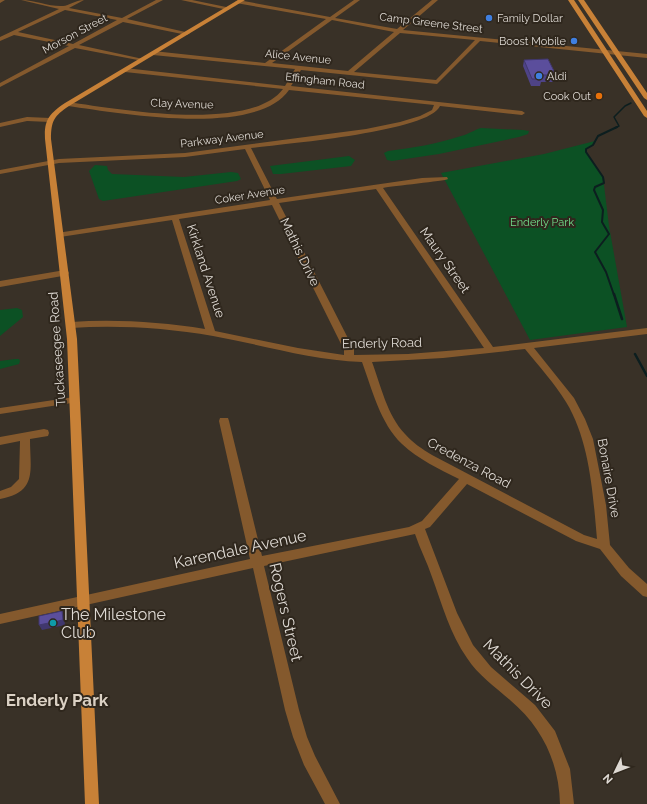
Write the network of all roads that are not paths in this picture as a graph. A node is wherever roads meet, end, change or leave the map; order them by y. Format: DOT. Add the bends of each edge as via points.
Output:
graph roads {
  1 [pos="24,0"];
  2 [pos="81,0"];
  3 [pos="160,0"];
  4 [pos="184,0"];
  5 [pos="357,0"];
  6 [pos="436,0"];
  7 [pos="572,0"];
  8 [pos="581,0"];
  9 [pos="240,1"];
  10 [pos="64,8"];
  11 [pos="228,8"];
  12 [pos="330,19"];
  13 [pos="123,20"];
  14 [pos="399,31"];
  15 [pos="14,32"];
  16 [pos="187,33"];
  17 [pos="479,39"];
  18 [pos="0,40"];
  19 [pos="75,46"];
  20 [pos="606,52"];
  21 [pos="153,53"];
  22 [pos="617,53"];
  23 [pos="647,56"];
  24 [pos="141,60"];
  25 [pos="267,64"];
  26 [pos="299,68"];
  27 [pos="125,70"];
  28 [pos="349,73"];
  29 [pos="0,85"];
  30 [pos="286,87"];
  31 [pos="647,98"];
  32 [pos="437,103"];
  33 [pos="68,104"];
  34 [pos="522,113"];
  35 [pos="647,116"];
  36 [pos="50,120"];
  37 [pos="0,125"];
  38 [pos="247,147"];
  39 [pos="50,162"];
  40 [pos="0,172"];
  41 [pos="444,179"];
  42 [pos="378,186"];
  43 [pos="275,202"];
  44 [pos="175,218"];
  45 [pos="60,235"];
  46 [pos="65,273"];
  47 [pos="0,284"];
  48 [pos="71,325"];
  49 [pos="647,331"];
  50 [pos="211,333"];
  51 [pos="528,345"];
  52 [pos="490,350"];
  53 [pos="349,358"];
  54 [pos="366,359"];
  55 [pos="74,400"];
  56 [pos="0,411"];
  57 [pos="224,421"];
  58 [pos="44,433"];
  59 [pos="25,437"];
  60 [pos="0,441"];
  61 [pos="466,478"];
  62 [pos="0,495"];
  63 [pos="419,528"];
  64 [pos="604,546"];
  65 [pos="257,562"];
  66 [pos="647,592"];
  67 [pos="82,601"];
  68 [pos="0,619"];
  69 [pos="92,804"];
  70 [pos="333,804"];
  71 [pos="570,804"];
  1 -- 10 [label="street"];
  2 -- 10 [label="street"];
  3 -- 13 [label="street, Morson Street"];
  4 -- 11 [label="street"];
  5 -- 12 [label="street"];
  6 -- 14 [label="street"];
  7 -- 20 [label="main road"];
  8 -- 22 [label="main road"];
  9 -- 11 [label="main road"];
  9 -- 12 [label="street, Camp Greene Street"];
  10 -- 13 [label="street"];
  10 -- 15 [label="street"];
  11 -- 16 [label="main road"];
  12 -- 14 [label="street, Camp Greene Street"];
  12 -- 25 [label="street"];
  13 -- 16 [label="street"];
  13 -- 19 [label="street, Morson Street"];
  14 -- 17 [label="street, Camp Greene Street"];
  14 -- 28 [label="street"];
  15 -- 18 [label="street"];
  15 -- 19 [label="street"];
  16 -- 21 [label="main road"];
  17 -- 20 [label="street, Camp Greene Street"];
  17 -- 28 [label="street, Alice Avenue" via="437,82"];
  19 -- 24 [label="street"];
  19 -- 29 [label="street, Morson Street"];
  20 -- 22 [label="street, Camp Greene Street"];
  20 -- 35 [label="main road"];
  21 -- 24 [label="main road"];
  21 -- 25 [label="street, Alice Avenue"];
  22 -- 23 [label="street, Camp Greene Street"];
  22 -- 31 [label="main road"];
  24 -- 27 [label="main road"];
  25 -- 26 [label="street, Alice Avenue"];
  26 -- 28 [label="street, Alice Avenue"];
  26 -- 30 [label="street, Clay Avenue"];
  27 -- 30 [label="street, Effingham Road"];
  27 -- 33 [label="main road"];
  30 -- 32 [label="street, Effingham Road"];
  30 -- 33 [label="street, Clay Avenue" via="279,98 263,107 246,112 211,116 165,116"];
  32 -- 34 [label="street, Effingham Road"];
  32 -- 38 [label="street, Parkway Avenue" via="434,111 422,117 378,129"];
  33 -- 36 [label="main road"];
  36 -- 37 [label="street" via="27,120"];
  36 -- 39 [label="main road, Tuckaseegee Road"];
  38 -- 39 [label="street, Parkway Avenue" via="185,155"];
  38 -- 43 [label="street, Mathis Drive"];
  39 -- 40 [label="street, Parkway Avenue"];
  39 -- 45 [label="main road, Tuckaseegee Road"];
  41 -- 42 [label="street, Coker Avenue"];
  42 -- 43 [label="street, Coker Avenue"];
  42 -- 52 [label="street, Maury Street"];
  43 -- 44 [label="street, Coker Avenue"];
  43 -- 53 [label="street, Mathis Drive" via="349,350"];
  44 -- 45 [label="street, Coker Avenue"];
  44 -- 50 [label="street, Kirkland Avenue"];
  45 -- 46 [label="main road, Tuckaseegee Road"];
  46 -- 47 [label="street"];
  46 -- 48 [label="main road, Tuckaseegee Road"];
  48 -- 50 [label="street, Enderly Road" via="122,324"];
  48 -- 55 [label="main road, Tuckaseegee Road"];
  49 -- 51 [label="street, Enderly Road"];
  50 -- 53 [label="street, Enderly Road" via="301,352"];
  51 -- 52 [label="street, Enderly Road"];
  51 -- 64 [label="street, Bonaire Drive" via="570,400 588,440 600,505"];
  52 -- 54 [label="street, Enderly Road"];
  53 -- 54 [label="street, Enderly Road"];
  54 -- 61 [label="street, Credenza Road" via="384,406 399,435 428,458"];
  55 -- 56 [label="street"];
  55 -- 67 [label="main road, Tuckaseegee Road"];
  57 -- 65 [label="street, Rogers Street"];
  58 -- 59 [label="street"];
  59 -- 60 [label="street"];
  59 -- 62 [label="street" via="22,484 12,492"];
  61 -- 63 [label="street, Karendale Avenue" via="426,524"];
  61 -- 64 [label="street, Credenza Road" via="580,538"];
  63 -- 65 [label="street, Karendale Avenue"];
  63 -- 71 [label="street, Mathis Drive" via="468,649 477,662 528,707 545,728 563,770"];
  64 -- 66 [label="street" via="625,572"];
  65 -- 67 [label="street, Karendale Avenue"];
  65 -- 70 [label="street, Rogers Street" via="300,737 309,760"];
  67 -- 68 [label="street, Karendale Avenue"];
  67 -- 69 [label="main road, Tuckaseegee Road"];
}
